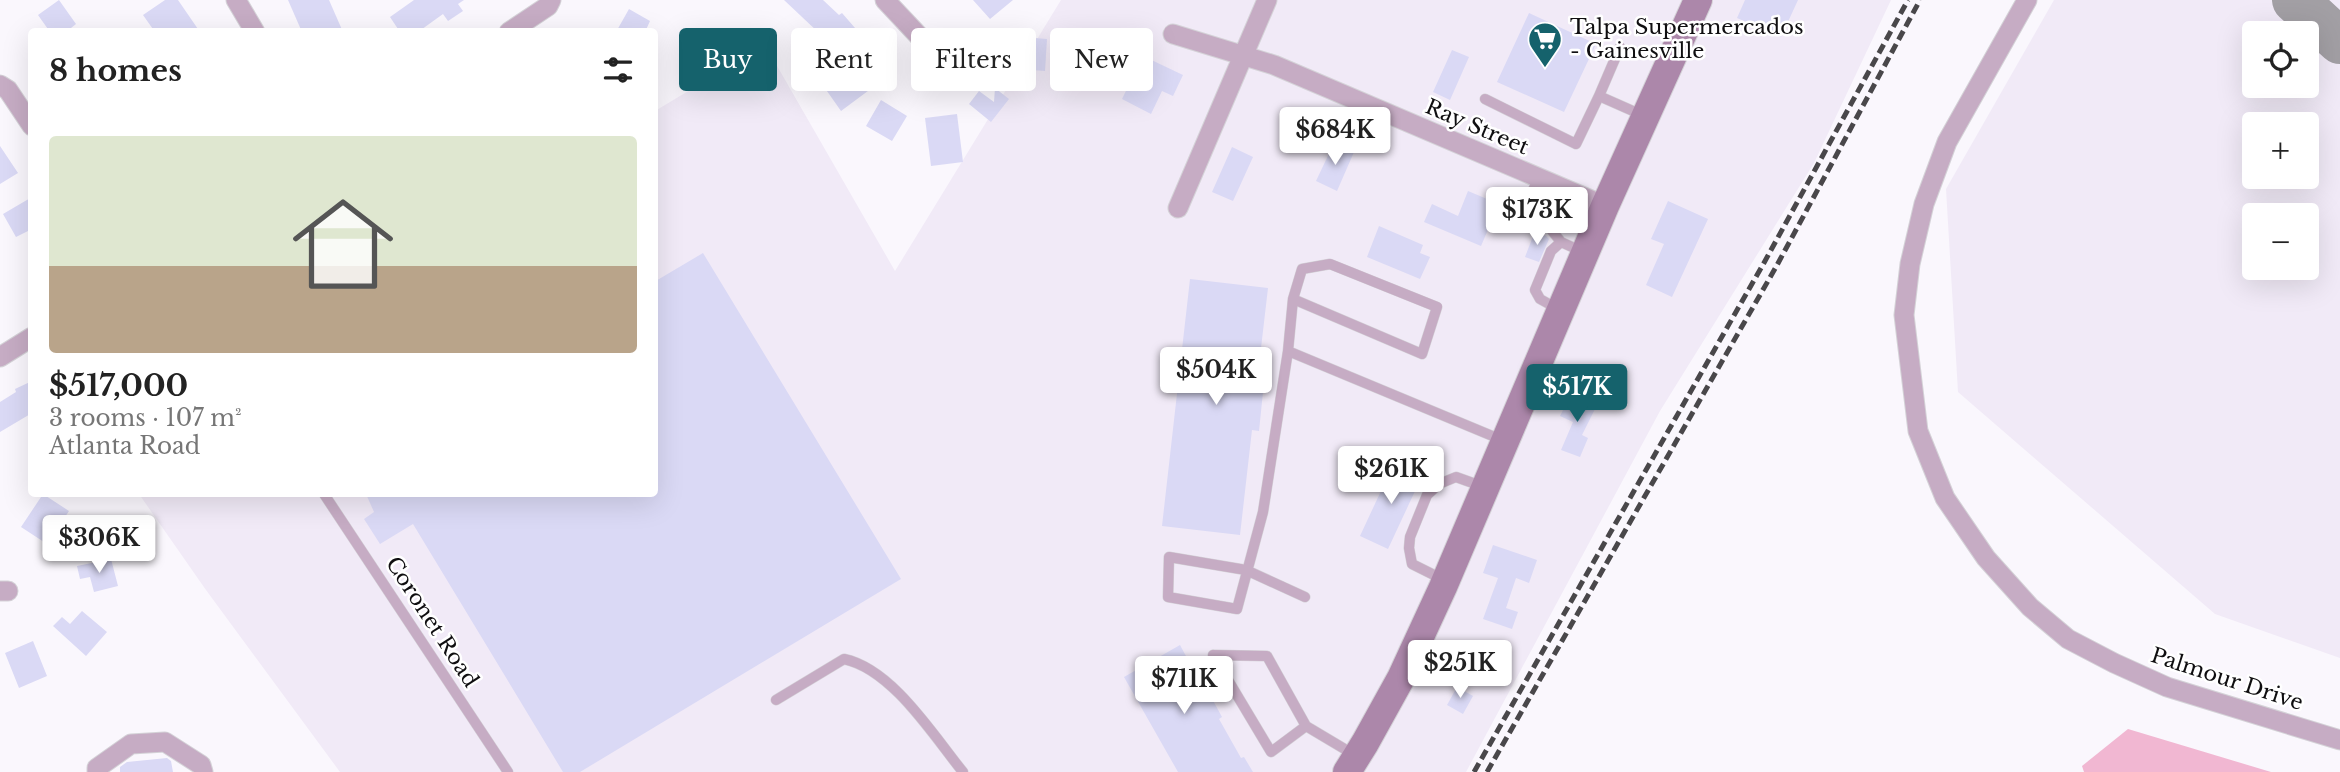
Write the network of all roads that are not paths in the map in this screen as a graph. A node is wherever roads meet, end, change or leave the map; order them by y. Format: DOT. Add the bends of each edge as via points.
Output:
graph roads {
  1 [pos="236,0"];
  2 [pos="551,0"];
  3 [pos="885,0"];
  4 [pos="1267,0"];
  5 [pos="1698,0"];
  6 [pos="2027,0"];
  7 [pos="253,28"];
  8 [pos="515,28"];
  9 [pos="911,28"];
  10 [pos="1173,34"];
  11 [pos="1620,47"];
  12 [pos="1243,55"];
  13 [pos="0,85"];
  14 [pos="1599,96"];
  15 [pos="1485,99"];
  16 [pos="1645,117"];
  17 [pos="28,121"];
  18 [pos="1539,178"];
  19 [pos="1605,206"];
  20 [pos="1178,208"];
  21 [pos="1573,247"];
  22 [pos="1293,299"];
  23 [pos="28,340"];
  24 [pos="1288,351"];
  25 [pos="0,357"];
  26 [pos="1505,442"];
  27 [pos="1486,488"];
  28 [pos="326,497"];
  29 [pos="1246,570"];
  30 [pos="1446,580"];
  31 [pos="1305,597"];
  32 [pos="776,700"];
  33 [pos="1306,726"];
  34 [pos="2340,740"];
  35 [pos="1352,764"];
  36 [pos="97,772"];
  37 [pos="203,772"];
  38 [pos="508,772"];
  39 [pos="963,772"];
  1 -- 7 [label="street"];
  2 -- 8 [label="street"];
  3 -- 9 [label="street"];
  4 -- 12 [label="street"];
  5 -- 16 [label="main road"];
  6 -- 34 [label="street, Palmour Drive" via="1947,142 1924,204 1910,264 1904,314 1918,431 1945,498 1986,558 2030,607 2068,639 2167,687"];
  10 -- 12 [label="street, Ray Street"];
  11 -- 14 [label="lane"];
  12 -- 18 [label="street, Ray Street"];
  12 -- 20 [label="street"];
  13 -- 17 [label="street"];
  14 -- 15 [label="lane" via="1576,144"];
  14 -- 16 [label="lane"];
  16 -- 19 [label="main road"];
  18 -- 19 [label="street, Ray Street"];
  18 -- 21 [label="lane" via="1530,200"];
  19 -- 21 [label="main road"];
  21 -- 26 [label="main road" via="1561,310"];
  22 -- 22 [label="lane" via="1302,269 1330,264 1437,307 1422,354"];
  22 -- 24 [label="lane"];
  23 -- 25 [label="street"];
  24 -- 26 [label="lane"];
  24 -- 29 [label="lane" via="1263,512"];
  26 -- 27 [label="main road"];
  27 -- 30 [label="main road"];
  27 -- 30 [label="lane" via="1456,477 1427,495 1410,537 1412,564"];
  28 -- 38 [label="lane, Coronet Road"];
  29 -- 29 [label="lane" via="1237,608 1167,597 1169,558"];
  29 -- 31 [label="lane"];
  30 -- 35 [label="main road" via="1401,678"];
  32 -- 39 [label="lane" via="844,659 858,662 878,673 908,704"];
  33 -- 33 [label="lane" via="1272,752 1213,655 1267,656"];
  33 -- 35 [label="lane"];
  36 -- 37 [label="street" via="131,744 165,742 201,765"];
}
